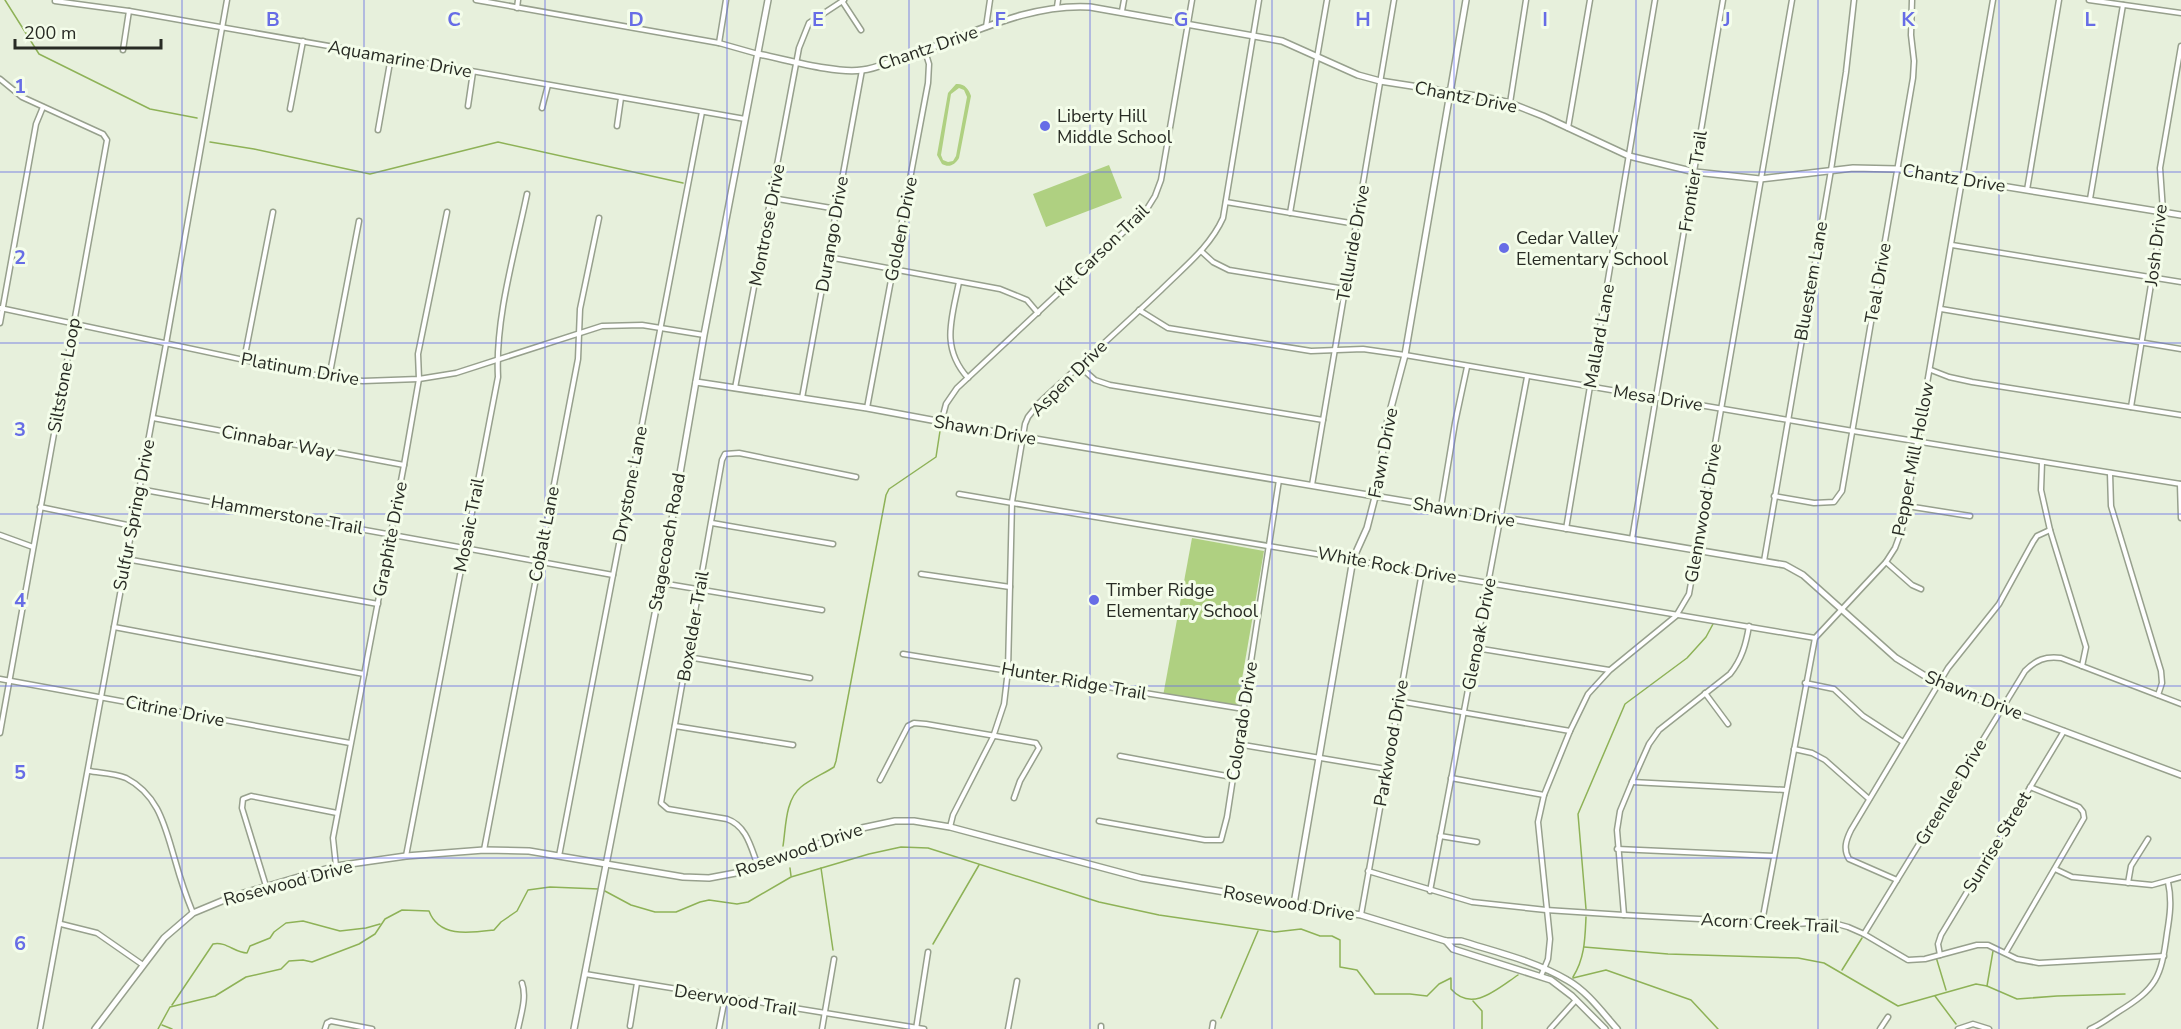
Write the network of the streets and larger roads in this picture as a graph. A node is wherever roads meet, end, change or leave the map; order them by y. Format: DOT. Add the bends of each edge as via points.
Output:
graph roads {
  1 [pos="227,0"];
  2 [pos="477,0"];
  3 [pos="518,0"];
  4 [pos="726,0"];
  5 [pos="768,0"];
  6 [pos="990,0"];
  7 [pos="1058,0"];
  8 [pos="1124,0"];
  9 [pos="1192,0"];
  10 [pos="1259,0"];
  11 [pos="1327,0"];
  12 [pos="1394,0"];
  13 [pos="1466,0"];
  14 [pos="1526,0"];
  15 [pos="1590,0"];
  16 [pos="1655,0"];
  17 [pos="1723,0"];
  18 [pos="1792,0"];
  19 [pos="1854,0"];
  20 [pos="1912,0"];
  21 [pos="1993,0"];
  22 [pos="2059,0"];
  23 [pos="2089,0"];
  24 [pos="55,1"];
  25 [pos="843,1"];
  26 [pos="2123,5"];
  27 [pos="517,8"];
  28 [pos="1057,8"];
  29 [pos="129,11"];
  30 [pos="1122,11"];
  31 [pos="2181,14"];
  32 [pos="1188,24"];
  33 [pos="222,28"];
  34 [pos="986,28"];
  35 [pos="861,30"];
  36 [pos="1253,35"];
  37 [pos="303,41"];
  38 [pos="719,43"];
  39 [pos="2181,46"];
  40 [pos="123,50"];
  41 [pos="925,51"];
  42 [pos="758,54"];
  43 [pos="1317,56"];
  44 [pos="391,57"];
  45 [pos="798,62"];
  46 [pos="862,70"];
  47 [pos="473,72"];
  48 [pos="0,79"];
  49 [pos="1380,81"];
  50 [pos="548,85"];
  51 [pos="1451,92"];
  52 [pos="621,98"];
  53 [pos="1510,103"];
  54 [pos="468,106"];
  55 [pos="43,107"];
  56 [pos="542,108"];
  57 [pos="290,109"];
  58 [pos="702,112"];
  59 [pos="745,119"];
  60 [pos="617,126"];
  61 [pos="1568,128"];
  62 [pos="378,130"];
  63 [pos="1629,156"];
  64 [pos="1897,169"];
  65 [pos="1831,170"];
  66 [pos="1695,172"];
  67 [pos="1760,179"];
  68 [pos="1962,180"];
  69 [pos="2027,190"];
  70 [pos="527,194"];
  71 [pos="772,198"];
  72 [pos="2090,200"];
  73 [pos="1226,202"];
  74 [pos="837,209"];
  75 [pos="2163,211"];
  76 [pos="273,212"];
  77 [pos="447,212"];
  78 [pos="1290,213"];
  79 [pos="2181,215"];
  80 [pos="599,218"];
  81 [pos="359,221"];
  82 [pos="1356,224"];
  83 [pos="1952,245"];
  84 [pos="1201,251"];
  85 [pos="828,258"];
  86 [pos="894,270"];
  87 [pos="2152,277"];
  88 [pos="959,282"];
  89 [pos="2181,282"];
  90 [pos="1345,289"];
  91 [pos="1,308"];
  92 [pos="1941,309"];
  93 [pos="1139,310"];
  94 [pos="1038,312"];
  95 [pos="0,323"];
  96 [pos="74,323"];
  97 [pos="661,328"];
  98 [pos="579,332"];
  99 [pos="704,335"];
  100 [pos="2142,343"];
  101 [pos="166,344"];
  102 [pos="2181,349"];
  103 [pos="1335,350"];
  104 [pos="1405,355"];
  105 [pos="497,359"];
  106 [pos="244,360"];
  107 [pos="1079,366"];
  108 [pos="1467,367"];
  109 [pos="1931,370"];
  110 [pos="1527,377"];
  111 [pos="329,378"];
  112 [pos="968,378"];
  113 [pos="419,379"];
  114 [pos="696,382"];
  115 [pos="1590,387"];
  116 [pos="735,388"];
  117 [pos="1656,397"];
  118 [pos="802,398"];
  119 [pos="2131,407"];
  120 [pos="867,408"];
  121 [pos="1722,408"];
  122 [pos="2181,415"];
  123 [pos="153,418"];
  124 [pos="1323,420"];
  125 [pos="1786,420"];
  126 [pos="941,423"];
  127 [pos="1852,431"];
  128 [pos="1023,437"];
  129 [pos="1918,441"];
  130 [pos="2042,462"];
  131 [pos="404,465"];
  132 [pos="2110,473"];
  133 [pos="856,477"];
  134 [pos="1280,480"];
  135 [pos="2180,484"];
  136 [pos="1312,485"];
  137 [pos="139,489"];
  138 [pos="958,494"];
  139 [pos="1774,496"];
  140 [pos="1376,497"];
  141 [pos="1012,502"];
  142 [pos="1907,506"];
  143 [pos="40,507"];
  144 [pos="1441,508"];
  145 [pos="1970,516"];
  146 [pos="1501,518"];
  147 [pos="2181,518"];
  148 [pos="712,523"];
  149 [pos="132,526"];
  150 [pos="1566,529"];
  151 [pos="2050,530"];
  152 [pos="390,533"];
  153 [pos="0,535"];
  154 [pos="1632,539"];
  155 [pos="833,544"];
  156 [pos="1270,545"];
  157 [pos="33,547"];
  158 [pos="465,548"];
  159 [pos="1698,550"];
  160 [pos="126,559"];
  161 [pos="1353,559"];
  162 [pos="1764,561"];
  163 [pos="539,562"];
  164 [pos="1886,562"];
  165 [pos="1422,572"];
  166 [pos="921,574"];
  167 [pos="613,575"];
  168 [pos="1489,582"];
  169 [pos="661,583"];
  170 [pos="1010,587"];
  171 [pos="1921,589"];
  172 [pos="700,590"];
  173 [pos="378,604"];
  174 [pos="822,610"];
  175 [pos="1841,610"];
  176 [pos="1676,616"];
  177 [pos="1749,626"];
  178 [pos="114,627"];
  179 [pos="1815,638"];
  180 [pos="1476,648"];
  181 [pos="903,654"];
  182 [pos="688,657"];
  183 [pos="2082,666"];
  184 [pos="1008,670"];
  185 [pos="1610,670"];
  186 [pos="364,674"];
  187 [pos="810,678"];
  188 [pos="0,679"];
  189 [pos="9,681"];
  190 [pos="1805,683"];
  191 [pos="1938,684"];
  192 [pos="1705,693"];
  193 [pos="2158,694"];
  194 [pos="101,697"];
  195 [pos="1398,701"];
  196 [pos="2181,704"];
  197 [pos="2002,707"];
  198 [pos="1244,710"];
  199 [pos="1464,713"];
  200 [pos="1728,724"];
  201 [pos="675,726"];
  202 [pos="1570,731"];
  203 [pos="2064,731"];
  204 [pos="0,733"];
  205 [pos="993,737"];
  206 [pos="1904,742"];
  207 [pos="350,743"];
  208 [pos="1238,744"];
  209 [pos="793,745"];
  210 [pos="1794,750"];
  211 [pos="1119,756"];
  212 [pos="1319,757"];
  213 [pos="1386,769"];
  214 [pos="89,771"];
  215 [pos="2181,775"];
  216 [pos="1232,777"];
  217 [pos="1451,778"];
  218 [pos="880,780"];
  219 [pos="1632,782"];
  220 [pos="2030,787"];
  221 [pos="1786,790"];
  222 [pos="1544,795"];
  223 [pos="1014,798"];
  224 [pos="1869,799"];
  225 [pos="337,813"];
  226 [pos="1099,821"];
  227 [pos="950,827"];
  228 [pos="1440,836"];
  229 [pos="2148,839"];
  230 [pos="1477,842"];
  231 [pos="1617,849"];
  232 [pos="484,850"];
  233 [pos="406,856"];
  234 [pos="559,856"];
  235 [pos="1774,856"];
  236 [pos="607,864"];
  237 [pos="336,866"];
  238 [pos="759,866"];
  239 [pos="2055,869"];
  240 [pos="1368,871"];
  241 [pos="2181,877"];
  242 [pos="1897,880"];
  243 [pos="2168,882"];
  244 [pos="2128,883"];
  245 [pos="266,886"];
  246 [pos="1430,891"];
  247 [pos="1294,904"];
  248 [pos="1546,910"];
  249 [pos="193,913"];
  250 [pos="1361,915"];
  251 [pos="1624,915"];
  252 [pos="1762,922"];
  253 [pos="61,924"];
  254 [pos="1864,934"];
  255 [pos="1446,941"];
  256 [pos="928,952"];
  257 [pos="2006,952"];
  258 [pos="1940,955"];
  259 [pos="2164,956"];
  260 [pos="834,959"];
  261 [pos="143,965"];
  262 [pos="1544,968"];
  263 [pos="585,974"];
  264 [pos="1541,976"];
  265 [pos="1017,981"];
  266 [pos="522,983"];
  267 [pos="637,983"];
  268 [pos="725,998"];
  269 [pos="1576,999"];
  270 [pos="825,1014"];
  271 [pos="1888,1017"];
  272 [pos="1213,1023"];
  273 [pos="630,1026"];
  274 [pos="916,1028"];
  275 [pos="40,1029"];
  276 [pos="95,1029"];
  277 [pos="324,1029"];
  278 [pos="372,1029"];
  279 [pos="518,1029"];
  280 [pos="574,1029"];
  281 [pos="720,1029"];
  282 [pos="822,1029"];
  283 [pos="924,1029"];
  284 [pos="1008,1029"];
  285 [pos="1212,1029"];
  286 [pos="1550,1029"];
  287 [pos="1605,1029"];
  288 [pos="1617,1029"];
  289 [pos="1880,1029"];
  290 [pos="1958,1029"];
  291 [pos="1989,1029"];
  292 [pos="2090,1029"];
  1 -- 33 [label="street, Sulfur Spring Drive"];
  2 -- 27 [label="street"];
  3 -- 27 [label="street"];
  4 -- 38 [label="street"];
  5 -- 42 [label="street, Stagecoach Road"];
  6 -- 34 [label="street"];
  7 -- 28 [label="street"];
  8 -- 30 [label="street"];
  9 -- 32 [label="street, Kit Carson Trail"];
  10 -- 36 [label="street, Aspen Drive"];
  11 -- 43 [label="street"];
  12 -- 49 [label="street, Telluride Drive"];
  13 -- 51 [label="street, Fawn Drive"];
  14 -- 53 [label="street"];
  15 -- 61 [label="street"];
  16 -- 63 [label="street, Mallard Lane"];
  17 -- 66 [label="street, Frontier Trail"];
  18 -- 67 [label="street, Glennwood Drive"];
  19 -- 65 [label="street, Bluestem Lane"];
  20 -- 64 [label="street, Teal Drive" via="1913,78"];
  21 -- 68 [label="street, Pepper Mill Hollow"];
  22 -- 69 [label="street"];
  23 -- 26 [label="street"];
  24 -- 29 [label="street, Aquamarine Drive"];
  25 -- 35 [label="street"];
  25 -- 45 [label="street" via="809,23"];
  26 -- 31 [label="street"];
  26 -- 72 [label="street"];
  27 -- 38 [label="street"];
  28 -- 30 [label="street, Chantz Drive" via="1090,6"];
  28 -- 34 [label="street, Chantz Drive" via="1030,12"];
  29 -- 33 [label="street, Aquamarine Drive"];
  29 -- 40 [label="street"];
  30 -- 32 [label="street, Chantz Drive"];
  32 -- 36 [label="street, Chantz Drive"];
  32 -- 94 [label="street, Kit Carson Trail" via="1155,196 1145,212"];
  33 -- 37 [label="street, Aquamarine Drive"];
  33 -- 101 [label="street, Sulfur Spring Drive"];
  34 -- 41 [label="street, Chantz Drive"];
  36 -- 43 [label="street, Chantz Drive" via="1282,40"];
  36 -- 73 [label="street, Aspen Drive"];
  37 -- 44 [label="street, Aquamarine Drive"];
  37 -- 57 [label="street"];
  38 -- 42 [label="street"];
  39 -- 75 [label="street, Josh Drive" via="2160,168"];
  41 -- 46 [label="street, Chantz Drive"];
  41 -- 86 [label="street, Golden Drive" via="928,83"];
  42 -- 45 [label="street, Chantz Drive"];
  42 -- 59 [label="street, Stagecoach Road"];
  43 -- 49 [label="street, Chantz Drive"];
  43 -- 78 [label="street"];
  44 -- 47 [label="street, Aquamarine Drive"];
  44 -- 62 [label="street"];
  45 -- 46 [label="street, Chantz Drive" via="843,71"];
  45 -- 71 [label="street, Montrose Drive"];
  46 -- 74 [label="street, Durango Drive"];
  47 -- 50 [label="street, Aquamarine Drive"];
  47 -- 54 [label="street"];
  48 -- 55 [label="street, Siltstone Loop" via="12,91"];
  49 -- 51 [label="street, Chantz Drive"];
  49 -- 82 [label="street, Telluride Drive"];
  50 -- 52 [label="street, Aquamarine Drive"];
  50 -- 56 [label="street"];
  51 -- 53 [label="street, Chantz Drive"];
  51 -- 104 [label="street, Fawn Drive"];
  52 -- 58 [label="street, Aquamarine Drive"];
  52 -- 60 [label="street"];
  53 -- 61 [label="street, Chantz Drive"];
  55 -- 91 [label="street" via="36,124"];
  55 -- 96 [label="street, Siltstone Loop" via="104,134 107,140"];
  58 -- 59 [label="street, Aquamarine Drive"];
  58 -- 97 [label="street, Drystone Lane"];
  59 -- 99 [label="street, Stagecoach Road"];
  61 -- 63 [label="street, Chantz Drive"];
  63 -- 66 [label="street, Chantz Drive"];
  63 -- 115 [label="street, Mallard Lane"];
  64 -- 65 [label="street, Chantz Drive"];
  64 -- 68 [label="street, Chantz Drive"];
  64 -- 127 [label="street, Teal Drive"];
  65 -- 67 [label="street, Chantz Drive"];
  65 -- 125 [label="street, Bluestem Lane"];
  66 -- 67 [label="street, Chantz Drive"];
  66 -- 117 [label="street, Frontier Trail"];
  67 -- 121 [label="street, Glennwood Drive"];
  68 -- 69 [label="street, Chantz Drive"];
  68 -- 83 [label="street, Pepper Mill Hollow"];
  69 -- 72 [label="street, Chantz Drive"];
  70 -- 105 [label="street, Mosaic Trail"];
  71 -- 74 [label="street"];
  71 -- 116 [label="street, Montrose Drive"];
  72 -- 75 [label="street, Chantz Drive"];
  73 -- 78 [label="street"];
  73 -- 84 [label="street, Aspen Drive" via="1217,232"];
  74 -- 85 [label="street, Durango Drive"];
  75 -- 79 [label="street, Chantz Drive"];
  75 -- 87 [label="street, Josh Drive"];
  76 -- 106 [label="street"];
  77 -- 113 [label="street, Graphite Drive" via="418,354"];
  78 -- 82 [label="street"];
  80 -- 98 [label="street, Cobalt Lane"];
  81 -- 111 [label="street"];
  82 -- 90 [label="street, Telluride Drive"];
  83 -- 87 [label="street"];
  83 -- 92 [label="street, Pepper Mill Hollow"];
  84 -- 90 [label="street" via="1229,270"];
  84 -- 93 [label="street, Aspen Drive"];
  85 -- 86 [label="street"];
  85 -- 118 [label="street, Durango Drive"];
  86 -- 88 [label="street"];
  86 -- 120 [label="street, Golden Drive"];
  87 -- 89 [label="street"];
  87 -- 100 [label="street, Josh Drive"];
  88 -- 94 [label="street" via="1018,295"];
  88 -- 112 [label="street" via="950,344 959,368"];
  90 -- 103 [label="street, Telluride Drive"];
  91 -- 95 [label="street"];
  91 -- 96 [label="street, Platinum Drive"];
  92 -- 100 [label="street"];
  92 -- 109 [label="street, Pepper Mill Hollow"];
  93 -- 103 [label="street, Mesa Drive" via="1168,328 1311,351"];
  93 -- 107 [label="street, Aspen Drive"];
  94 -- 112 [label="street, Kit Carson Trail"];
  96 -- 101 [label="street, Platinum Drive"];
  96 -- 143 [label="street, Siltstone Loop"];
  97 -- 98 [label="street, Platinum Drive" via="602,326"];
  97 -- 99 [label="street, Platinum Drive"];
  97 -- 167 [label="street, Drystone Lane"];
  98 -- 105 [label="street, Platinum Drive"];
  98 -- 163 [label="street, Cobalt Lane" via="578,359"];
  99 -- 114 [label="street, Stagecoach Road"];
  100 -- 102 [label="street"];
  100 -- 119 [label="street, Josh Drive"];
  101 -- 106 [label="street, Platinum Drive"];
  101 -- 123 [label="street, Sulfur Spring Drive"];
  103 -- 104 [label="street, Mesa Drive"];
  103 -- 124 [label="street, Telluride Drive"];
  104 -- 108 [label="street, Mesa Drive"];
  104 -- 140 [label="street, Fawn Drive" via="1388,419"];
  105 -- 113 [label="street, Platinum Drive" via="456,373"];
  105 -- 158 [label="street, Mosaic Trail" via="498,376"];
  106 -- 111 [label="street, Platinum Drive"];
  107 -- 124 [label="street" via="1095,380 1110,385"];
  107 -- 128 [label="street, Aspen Drive" via="1033,410"];
  108 -- 110 [label="street, Mesa Drive"];
  108 -- 144 [label="street"];
  109 -- 119 [label="street" via="1972,382"];
  109 -- 129 [label="street, Pepper Mill Hollow"];
  110 -- 115 [label="street, Mesa Drive"];
  110 -- 146 [label="street, Glenoak Drive"];
  111 -- 113 [label="street, Platinum Drive"];
  112 -- 126 [label="street, Kit Carson Trail" via="950,396"];
  113 -- 131 [label="street, Graphite Drive"];
  114 -- 116 [label="street, Shawn Drive"];
  114 -- 169 [label="street, Stagecoach Road"];
  115 -- 117 [label="street, Mesa Drive"];
  115 -- 150 [label="street, Mallard Lane"];
  116 -- 118 [label="street, Shawn Drive"];
  117 -- 121 [label="street, Mesa Drive"];
  117 -- 154 [label="street, Frontier Trail"];
  118 -- 120 [label="street, Shawn Drive"];
  119 -- 122 [label="street"];
  120 -- 126 [label="street, Shawn Drive"];
  121 -- 125 [label="street, Mesa Drive"];
  121 -- 159 [label="street, Glennwood Drive"];
  123 -- 131 [label="street, Cinnabar Way"];
  123 -- 137 [label="street, Sulfur Spring Drive"];
  124 -- 136 [label="street, Telluride Drive"];
  125 -- 127 [label="street, Mesa Drive"];
  125 -- 139 [label="street, Bluestem Lane"];
  126 -- 128 [label="street, Shawn Drive"];
  127 -- 129 [label="street, Mesa Drive"];
  127 -- 139 [label="street, Teal Drive" via="1842,492 1834,502"];
  128 -- 134 [label="street, Shawn Drive"];
  128 -- 141 [label="street, Aspen Drive"];
  129 -- 130 [label="street, Mesa Drive"];
  129 -- 142 [label="street, Pepper Mill Hollow"];
  130 -- 132 [label="street, Mesa Drive"];
  130 -- 151 [label="street" via="2041,490"];
  131 -- 152 [label="street, Graphite Drive"];
  132 -- 135 [label="street, Mesa Drive"];
  132 -- 193 [label="street" via="2111,506 2161,671"];
  133 -- 148 [label="street, Boxelder Trail" via="730,452 722,460"];
  134 -- 136 [label="street, Shawn Drive"];
  134 -- 156 [label="street, Colorado Drive"];
  135 -- 147 [label="street"];
  136 -- 140 [label="street, Shawn Drive"];
  137 -- 149 [label="street, Sulfur Spring Drive"];
  137 -- 152 [label="street, Hammerstone Trail"];
  138 -- 141 [label="street, White Rock Drive"];
  139 -- 162 [label="street, Bluestem Lane"];
  140 -- 144 [label="street, Shawn Drive"];
  140 -- 161 [label="street, Fawn Drive"];
  141 -- 156 [label="street, White Rock Drive"];
  141 -- 170 [label="street, Aspen Drive"];
  142 -- 145 [label="street"];
  142 -- 164 [label="street, Pepper Mill Hollow" via="1899,539"];
  143 -- 149 [label="street"];
  143 -- 157 [label="street, Siltstone Loop"];
  144 -- 146 [label="street, Shawn Drive"];
  146 -- 150 [label="street, Shawn Drive"];
  146 -- 168 [label="street, Glenoak Drive"];
  148 -- 155 [label="street"];
  148 -- 172 [label="street, Boxelder Trail"];
  149 -- 160 [label="street, Sulfur Spring Drive"];
  150 -- 154 [label="street, Shawn Drive"];
  151 -- 183 [label="street" via="2086,647"];
  151 -- 191 [label="street" via="2037,536 1992,614"];
  152 -- 158 [label="street, Hammerstone Trail"];
  152 -- 173 [label="street, Graphite Drive"];
  153 -- 157 [label="street"];
  154 -- 159 [label="street, Shawn Drive"];
  156 -- 161 [label="street, White Rock Drive"];
  156 -- 198 [label="street, Colorado Drive"];
  157 -- 189 [label="street, Siltstone Loop"];
  158 -- 163 [label="street, Hammerstone Trail"];
  158 -- 233 [label="street, Mosaic Trail"];
  159 -- 162 [label="street, Shawn Drive"];
  159 -- 176 [label="street, Glennwood Drive" via="1689,594"];
  160 -- 173 [label="street"];
  160 -- 178 [label="street, Sulfur Spring Drive"];
  161 -- 165 [label="street, White Rock Drive"];
  161 -- 212 [label="street, Fawn Drive"];
  162 -- 175 [label="street, Shawn Drive" via="1785,565 1803,575"];
  163 -- 167 [label="street, Hammerstone Trail"];
  163 -- 232 [label="street, Cobalt Lane"];
  164 -- 171 [label="street"];
  164 -- 175 [label="street, Pepper Mill Hollow"];
  165 -- 168 [label="street, White Rock Drive"];
  165 -- 195 [label="street, Parkwood Drive"];
  166 -- 170 [label="street"];
  167 -- 234 [label="street, Drystone Lane"];
  168 -- 176 [label="street, White Rock Drive"];
  168 -- 180 [label="street, Glenoak Drive"];
  169 -- 172 [label="street"];
  169 -- 236 [label="street, Stagecoach Road"];
  170 -- 184 [label="street, Aspen Drive"];
  172 -- 174 [label="street"];
  172 -- 182 [label="street, Boxelder Trail"];
  173 -- 186 [label="street, Graphite Drive"];
  175 -- 179 [label="street, Pepper Mill Hollow"];
  175 -- 191 [label="street, Shawn Drive" via="1896,658"];
  176 -- 177 [label="street, White Rock Drive"];
  176 -- 185 [label="street, Glennwood Drive"];
  177 -- 179 [label="street, White Rock Drive"];
  177 -- 192 [label="street" via="1736,667"];
  178 -- 186 [label="street"];
  178 -- 194 [label="street, Sulfur Spring Drive"];
  179 -- 190 [label="street"];
  180 -- 185 [label="street"];
  180 -- 199 [label="street, Glenoak Drive"];
  181 -- 184 [label="street, Hunter Ridge Trail"];
  182 -- 187 [label="street"];
  182 -- 201 [label="street, Boxelder Trail"];
  183 -- 193 [label="street, Greenlee Drive"];
  183 -- 197 [label="street, Greenlee Drive" via="2061,658 2037,661 2025,670"];
  184 -- 198 [label="street, Hunter Ridge Trail"];
  184 -- 205 [label="street, Aspen Drive" via="1004,704"];
  185 -- 202 [label="street, Glennwood Drive" via="1588,694"];
  186 -- 207 [label="street, Graphite Drive"];
  188 -- 189 [label="street, Citrine Drive"];
  189 -- 194 [label="street, Citrine Drive"];
  189 -- 204 [label="street, Siltstone Loop"];
  190 -- 206 [label="street" via="1834,689 1863,716"];
  190 -- 210 [label="street"];
  191 -- 197 [label="street, Shawn Drive"];
  191 -- 206 [label="street"];
  192 -- 200 [label="street"];
  192 -- 219 [label="street" via="1659,730"];
  193 -- 196 [label="street, Greenlee Drive"];
  194 -- 207 [label="street, Citrine Drive"];
  194 -- 214 [label="street, Sulfur Spring Drive"];
  195 -- 199 [label="street"];
  195 -- 213 [label="street, Parkwood Drive"];
  197 -- 203 [label="street, Shawn Drive"];
  197 -- 242 [label="street, Greenlee Drive"];
  198 -- 208 [label="street, Colorado Drive"];
  199 -- 202 [label="street"];
  199 -- 217 [label="street, Glenoak Drive"];
  201 -- 209 [label="street"];
  201 -- 238 [label="street, Boxelder Trail" via="661,803 668,809 736,822"];
  202 -- 222 [label="street, Glennwood Drive"];
  203 -- 215 [label="street, Shawn Drive"];
  203 -- 220 [label="street, Sunrise Street"];
  205 -- 218 [label="street" via="914,723 908,726"];
  205 -- 223 [label="street" via="1036,743 1039,748"];
  205 -- 227 [label="street, Aspen Drive"];
  206 -- 224 [label="street"];
  207 -- 225 [label="street, Graphite Drive"];
  208 -- 212 [label="street"];
  208 -- 216 [label="street, Colorado Drive"];
  210 -- 221 [label="street"];
  210 -- 224 [label="street" via="1825,760"];
  211 -- 216 [label="street"];
  212 -- 213 [label="street"];
  212 -- 247 [label="street, Fawn Drive"];
  213 -- 240 [label="street, Parkwood Drive"];
  214 -- 249 [label="street" via="124,778 147,793 162,817"];
  214 -- 253 [label="street, Sulfur Spring Drive"];
  216 -- 226 [label="street, Colorado Drive" via="1221,840"];
  217 -- 222 [label="street"];
  217 -- 228 [label="street, Glenoak Drive"];
  219 -- 221 [label="street"];
  219 -- 231 [label="street" via="1618,818"];
  220 -- 239 [label="street" via="2083,812 2082,824"];
  220 -- 258 [label="street, Sunrise Street" via="1941,935"];
  221 -- 235 [label="street"];
  222 -- 248 [label="street, Glennwood Drive" via="1538,822"];
  224 -- 242 [label="street" via="1851,830 1845,854"];
  225 -- 237 [label="street, Graphite Drive" via="333,838"];
  225 -- 245 [label="street" via="251,796 243,798 242,808"];
  227 -- 238 [label="street, Rosewood Drive" via="914,821 878,824"];
  227 -- 247 [label="street, Rosewood Drive" via="1118,873"];
  228 -- 230 [label="street"];
  228 -- 246 [label="street, Glenoak Drive"];
  229 -- 244 [label="street" via="2131,866"];
  231 -- 235 [label="street"];
  231 -- 251 [label="street"];
  232 -- 233 [label="street, Rosewood Drive"];
  232 -- 234 [label="street, Rosewood Drive"];
  233 -- 237 [label="street, Rosewood Drive"];
  234 -- 236 [label="street, Rosewood Drive"];
  235 -- 252 [label="street"];
  236 -- 238 [label="street, Rosewood Drive" via="698,878 724,876"];
  236 -- 263 [label="street, Stagecoach Road"];
  237 -- 245 [label="street, Rosewood Drive"];
  239 -- 244 [label="street" via="2072,877"];
  239 -- 257 [label="street"];
  240 -- 246 [label="street, Acorn Creek Trail"];
  240 -- 250 [label="street, Parkwood Drive"];
  241 -- 243 [label="street"];
  242 -- 254 [label="street, Greenlee Drive"];
  243 -- 244 [label="street"];
  243 -- 259 [label="street" via="2171,903"];
  245 -- 249 [label="street, Rosewood Drive"];
  246 -- 248 [label="street, Acorn Creek Trail" via="1472,902"];
  247 -- 250 [label="street, Rosewood Drive"];
  248 -- 251 [label="street, Acorn Creek Trail"];
  248 -- 262 [label="street, Glennwood Drive" via="1550,950"];
  249 -- 261 [label="street, Rosewood Drive" via="164,938"];
  250 -- 255 [label="street, Rosewood Drive"];
  251 -- 252 [label="street, Acorn Creek Trail"];
  252 -- 254 [label="street, Acorn Creek Trail" via="1830,922"];
  253 -- 261 [label="street" via="97,933"];
  253 -- 275 [label="street, Sulfur Spring Drive"];
  254 -- 258 [label="street, Acorn Creek Trail" via="1908,960"];
  255 -- 262 [label="street, Rosewood Drive" via="1461,941"];
  255 -- 264 [label="street, Rosewood Drive" via="1454,949"];
  256 -- 274 [label="street"];
  257 -- 258 [label="street, Acorn Creek Trail" via="1977,945"];
  257 -- 259 [label="street, Acorn Creek Trail" via="2039,963"];
  259 -- 292 [label="street" via="2158,977 2148,991"];
  260 -- 270 [label="street"];
  261 -- 276 [label="street, Rosewood Drive"];
  262 -- 264 [label="street, Glennwood Drive"];
  262 -- 288 [label="street, Rosewood Drive" via="1584,993"];
  263 -- 267 [label="street, Deerwood Trail"];
  263 -- 280 [label="street, Stagecoach Road"];
  264 -- 269 [label="street, Rosewood Drive"];
  265 -- 284 [label="street"];
  266 -- 279 [label="street" via="524,1001"];
  267 -- 268 [label="street, Deerwood Trail"];
  267 -- 273 [label="street"];
  268 -- 270 [label="street, Deerwood Trail"];
  268 -- 281 [label="street"];
  269 -- 286 [label="street"];
  269 -- 287 [label="street, Rosewood Drive"];
  270 -- 274 [label="street, Deerwood Trail"];
  270 -- 282 [label="street"];
  271 -- 289 [label="street"];
  272 -- 285 [label="street"];
  274 -- 283 [label="street, Deerwood Trail"];
  277 -- 278 [label="street" via="331,1021"];
  290 -- 291 [label="street" via="1972,1024"];
}
